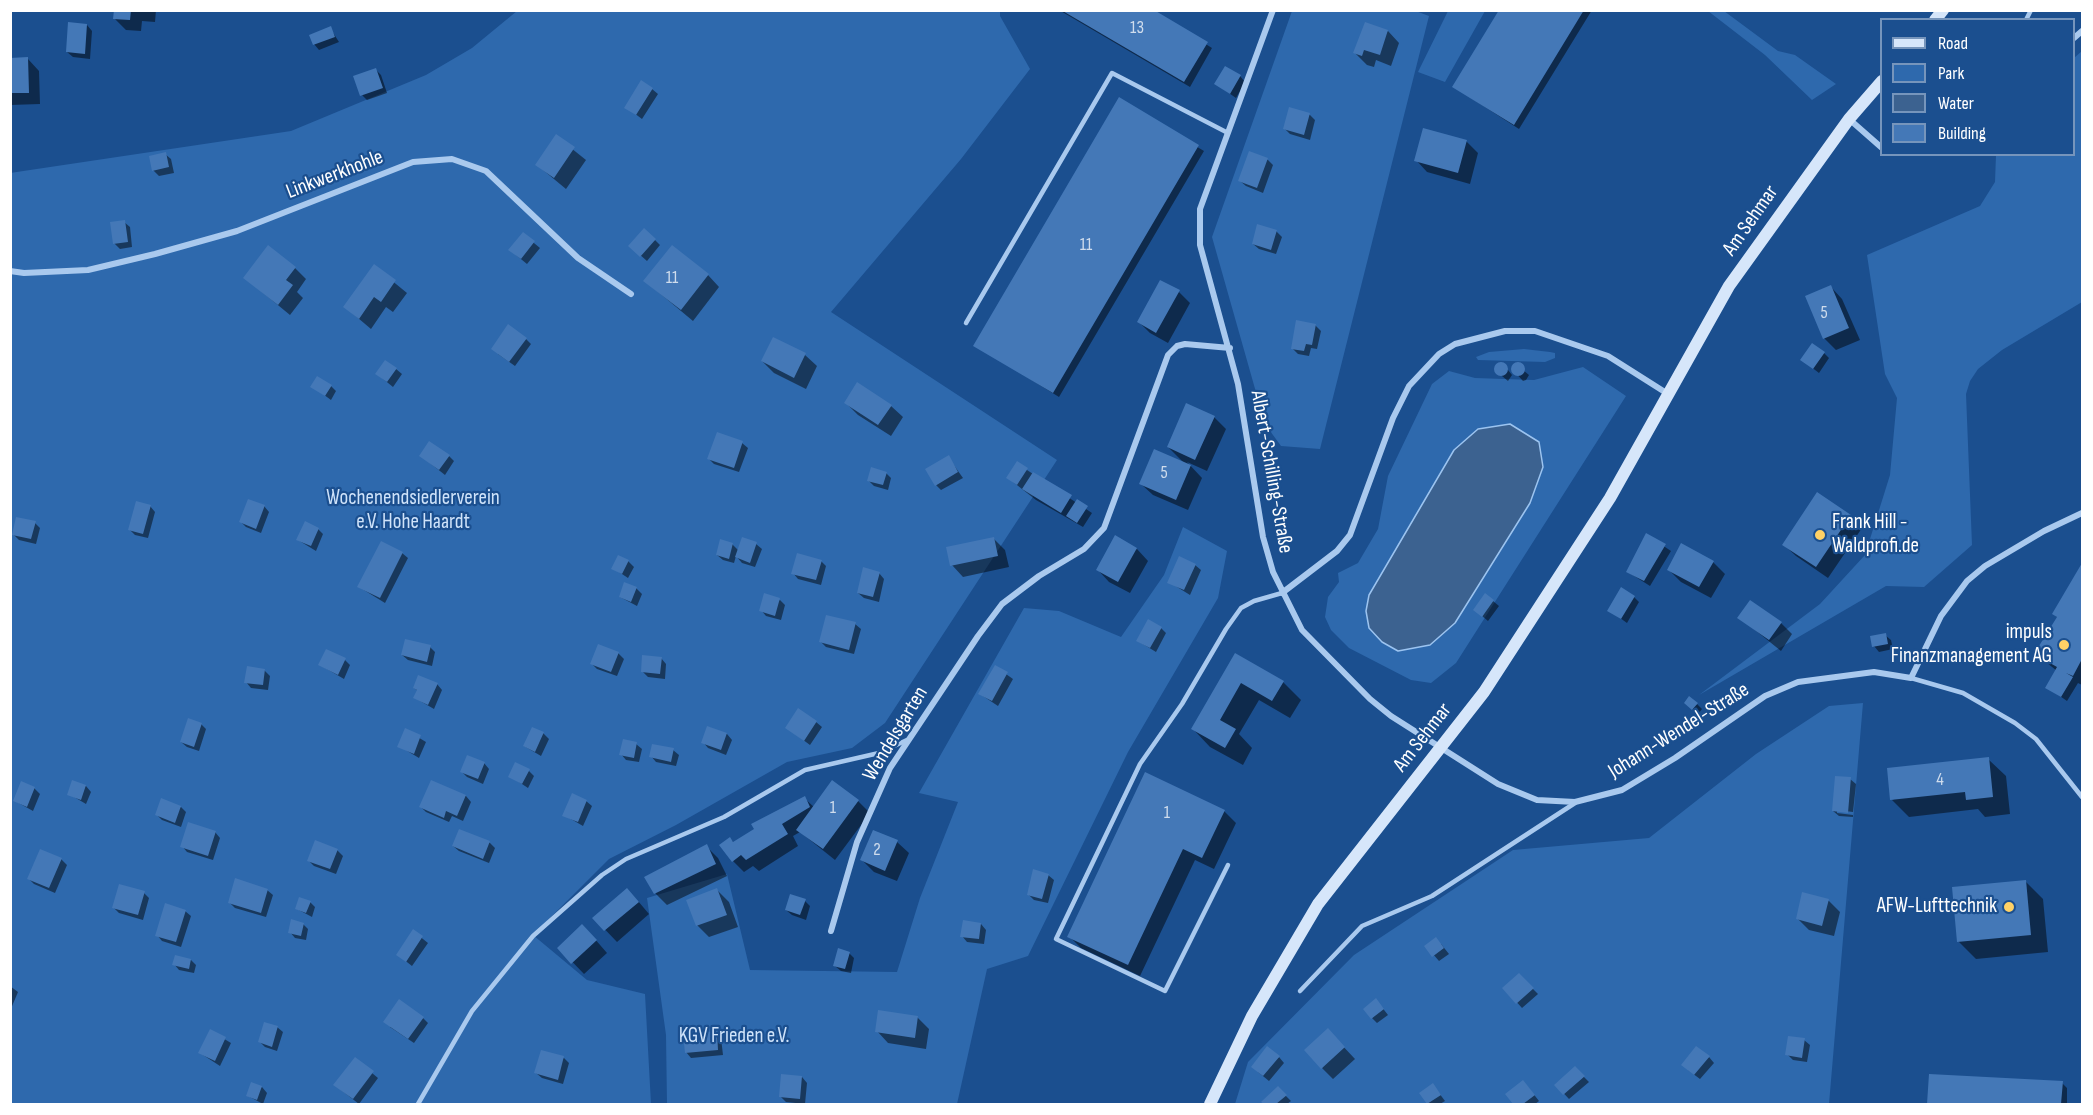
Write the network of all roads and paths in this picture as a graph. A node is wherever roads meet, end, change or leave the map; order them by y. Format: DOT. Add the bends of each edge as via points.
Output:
graph roads {
  1 [pos="1273,10"];
  2 [pos="1880,82"];
  3 [pos="1849,119"];
  4 [pos="1228,134"];
  5 [pos="1880,147"];
  6 [pos="10,271"];
  7 [pos="631,294"];
  8 [pos="966,323"];
  9 [pos="1230,348"];
  10 [pos="1669,394"];
  11 [pos="2082,513"];
  12 [pos="1282,593"];
  13 [pos="1911,678"];
  14 [pos="909,739"];
  15 [pos="1440,748"];
  16 [pos="2082,797"];
  17 [pos="1575,802"];
  18 [pos="1228,865"];
  19 [pos="831,931"];
  20 [pos="1300,991"];
  21 [pos="418,1104"];
  22 [pos="1210,1104"];
  1 -- 4 [label="street, Albert-Schilling-Straße"];
  2 -- 3 [label="main road, Am Sehmar"];
  3 -- 5 [label="street"];
  3 -- 10 [label="main road, Am Sehmar" via="1729,286"];
  4 -- 8 [label="lane" via="1112,72"];
  4 -- 9 [label="street, Albert-Schilling-Straße" via="1200,209 1200,246"];
  6 -- 7 [label="street, Linkwerkhohle" via="88,270 155,254 237,231 413,162 452,159 486,171 578,258"];
  9 -- 12 [label="street, Albert-Schilling-Straße" via="1263,537"];
  9 -- 14 [label="street, Wendelsgarten" via="1185,344 1172,351 1104,528 1084,549 1002,604"];
  10 -- 12 [label="street" via="1608,356 1535,331 1505,331 1455,344 1439,354 1409,386 1393,418 1350,535 1337,551"];
  10 -- 15 [label="main road, Am Sehmar" via="1565,569 1484,692"];
  11 -- 13 [label="street" via="2044,531 1967,581 1941,616"];
  12 -- 15 [label="street, Albert-Schilling-Straße" via="1302,630 1344,674 1391,716"];
  12 -- 18 [label="lane" via="1241,608 1226,629 1182,704 1140,764 1056,939 1165,990"];
  13 -- 16 [label="lane, Johann-Wendel-Straße" via="1963,693 2015,723 2036,740"];
  13 -- 17 [label="street, Johann-Wendel-Straße" via="1875,672 1798,682 1755,702 1622,790"];
  14 -- 19 [label="street, Wendelsgarten" via="890,768 857,842"];
  14 -- 21 [label="lane" via="879,753 805,770 724,817 626,859 602,875 532,936 472,1011"];
  15 -- 17 [label="street, Johann-Wendel-Straße" via="1498,784 1537,800"];
  15 -- 22 [label="main road, Am Sehmar" via="1318,904 1252,1016"];
  17 -- 20 [label="lane" via="1431,896 1362,926"];
}
